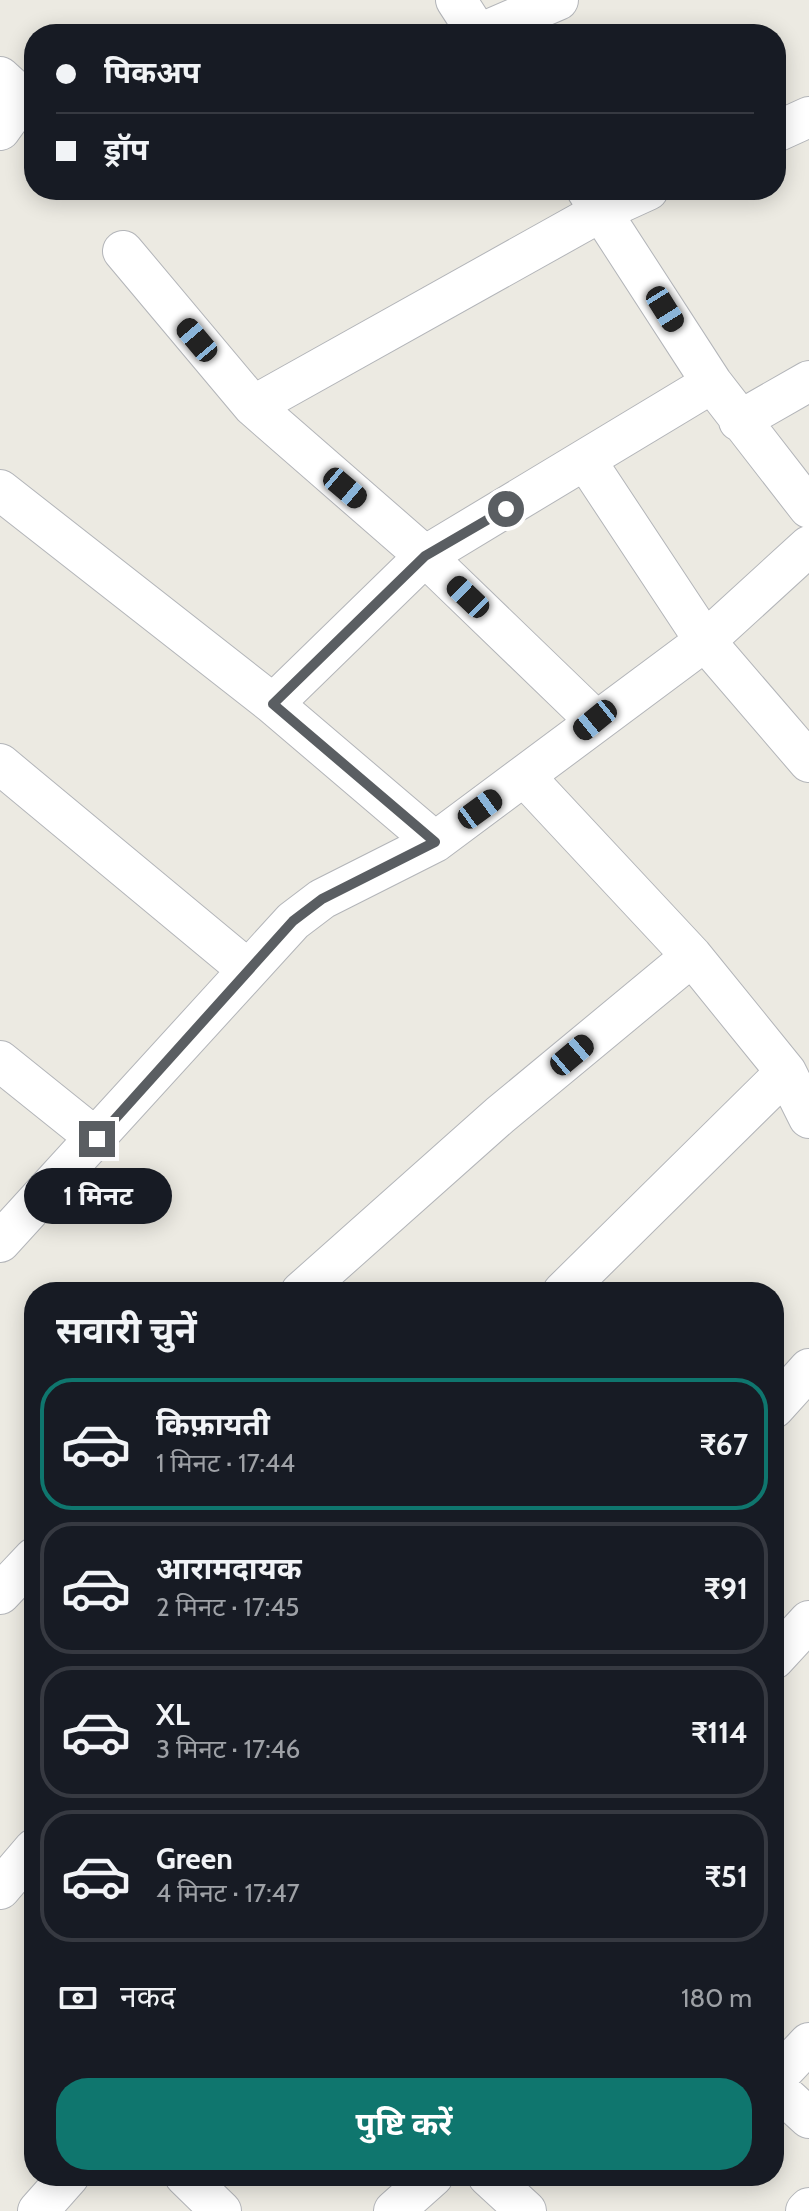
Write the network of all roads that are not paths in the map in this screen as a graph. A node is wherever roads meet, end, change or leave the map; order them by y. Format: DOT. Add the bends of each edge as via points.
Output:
graph roads {
  1 [pos="558,0"];
  2 [pos="469,24"];
  3 [pos="19,94"];
  4 [pos="809,117"];
  5 [pos="786,127"];
  6 [pos="0,130"];
  7 [pos="594,200"];
  8 [pos="123,251"];
  9 [pos="809,381"];
  10 [pos="712,383"];
  11 [pos="253,406"];
  12 [pos="739,421"];
  13 [pos="586,461"];
  14 [pos="0,490"];
  15 [pos="806,501"];
  16 [pos="809,546"];
  17 [pos="425,556"];
  18 [pos="705,641"];
  19 [pos="273,704"];
  20 [pos="595,720"];
  21 [pos="809,762"];
  22 [pos="0,764"];
  23 [pos="524,776"];
  24 [pos="435,842"];
  25 [pos="692,956"];
  26 [pos="247,969"];
  27 [pos="0,1061"];
  28 [pos="786,1072"];
  29 [pos="809,1118"];
  30 [pos="97,1139"];
  31 [pos="0,1242"];
  32 [pos="322,1282"];
  33 [pos="573,1282"];
  34 [pos="809,1369"];
  35 [pos="784,1397"];
  36 [pos="24,1569"];
  37 [pos="0,1594"];
  38 [pos="809,1621"];
  39 [pos="784,1648"];
  40 [pos="24,1861"];
  41 [pos="0,1889"];
  42 [pos="809,2043"];
  43 [pos="784,2072"];
  44 [pos="784,2093"];
  45 [pos="809,2118"];
  46 [pos="60,2186"];
  47 [pos="195,2186"];
  48 [pos="422,2186"];
  49 [pos="499,2186"];
  50 [pos="38,2211"];
  51 [pos="221,2211"];
  52 [pos="394,2211"];
  53 [pos="526,2211"];
  1 -- 2 [label="street"];
  3 -- 6 [label="street"];
  4 -- 5 [label="street"];
  7 -- 10 [label="street"];
  7 -- 11 [label="street"];
  8 -- 11 [label="street"];
  9 -- 12 [label="street"];
  10 -- 12 [label="street"];
  10 -- 13 [label="street"];
  11 -- 17 [label="street"];
  12 -- 15 [label="street"];
  13 -- 17 [label="street"];
  13 -- 18 [label="street"];
  14 -- 19 [label="street"];
  16 -- 18 [label="street"];
  17 -- 19 [label="street"];
  17 -- 20 [label="street"];
  18 -- 20 [label="street"];
  18 -- 21 [label="street"];
  19 -- 24 [label="street"];
  20 -- 23 [label="street"];
  22 -- 26 [label="street"];
  23 -- 24 [label="street"];
  23 -- 25 [label="street"];
  24 -- 26 [label="street" via="322,899"];
  25 -- 28 [label="street"];
  25 -- 32 [label="street" via="500,1115"];
  26 -- 30 [label="street"];
  27 -- 30 [label="street"];
  28 -- 29 [label="street"];
  28 -- 33 [label="street"];
  30 -- 31 [label="street"];
  34 -- 35 [label="street"];
  36 -- 37 [label="street"];
  38 -- 39 [label="street"];
  40 -- 41 [label="street"];
  42 -- 43 [label="street"];
  44 -- 45 [label="street"];
  46 -- 50 [label="street"];
  47 -- 51 [label="street"];
  48 -- 52 [label="street"];
  49 -- 53 [label="street"];
}
